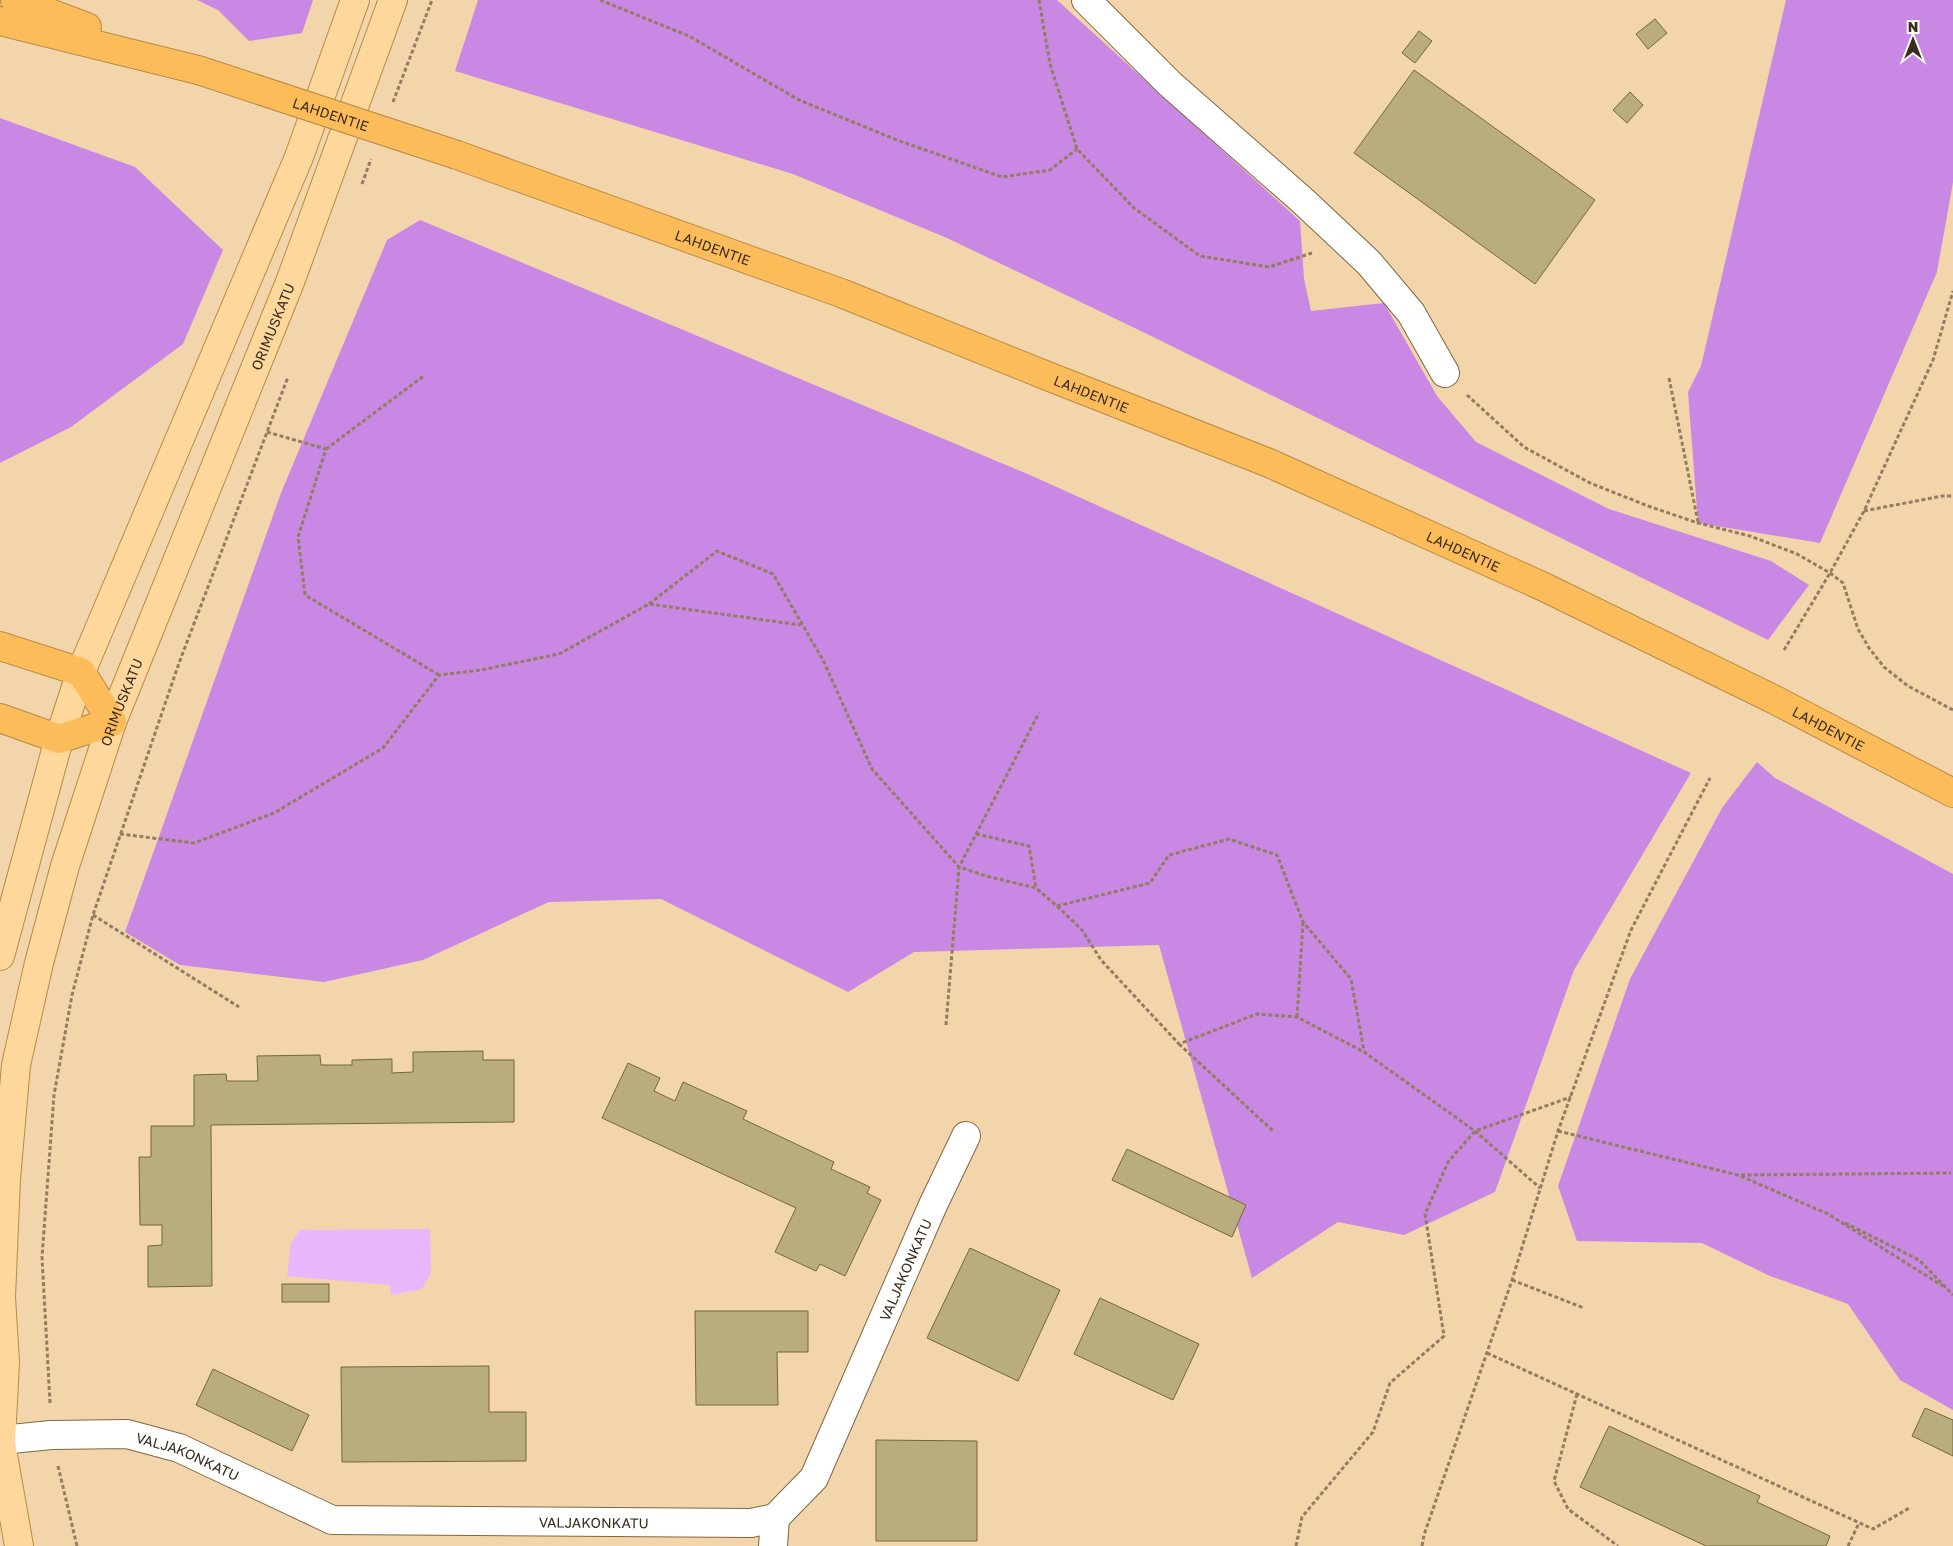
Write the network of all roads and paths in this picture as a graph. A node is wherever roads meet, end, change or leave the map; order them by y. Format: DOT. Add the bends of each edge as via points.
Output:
graph roads {
  1 [pos="15,0"];
  2 [pos="355,0"];
  3 [pos="393,0"];
  4 [pos="432,0"];
  5 [pos="600,0"];
  6 [pos="1039,0"];
  7 [pos="1086,0"];
  8 [pos="0,21"];
  9 [pos="198,70"];
  10 [pos="390,110"];
  11 [pos="1077,149"];
  12 [pos="373,156"];
  13 [pos="359,193"];
  14 [pos="1346,242"];
  15 [pos="1953,292"];
  16 [pos="1445,373"];
  17 [pos="425,375"];
  18 [pos="288,376"];
  19 [pos="1669,378"];
  20 [pos="268,432"];
  21 [pos="326,449"];
  22 [pos="1953,496"];
  23 [pos="1864,511"];
  24 [pos="1698,523"];
  25 [pos="1830,573"];
  26 [pos="649,604"];
  27 [pos="802,625"];
  28 [pos="0,646"];
  29 [pos="1784,650"];
  30 [pos="82,672"];
  31 [pos="439,675"];
  32 [pos="1953,710"];
  33 [pos="1039,713"];
  34 [pos="0,718"];
  35 [pos="112,722"];
  36 [pos="59,739"];
  37 [pos="1710,778"];
  38 [pos="1953,793"];
  39 [pos="120,834"];
  40 [pos="976,834"];
  41 [pos="960,867"];
  42 [pos="1036,888"];
  43 [pos="1057,906"];
  44 [pos="93,915"];
  45 [pos="1303,922"];
  46 [pos="0,956"];
  47 [pos="239,1006"];
  48 [pos="1297,1017"];
  49 [pos="946,1025"];
  50 [pos="1179,1044"];
  51 [pos="1364,1052"];
  52 [pos="1571,1097"];
  53 [pos="1273,1131"];
  54 [pos="1475,1131"];
  55 [pos="1558,1131"];
  56 [pos="966,1136"];
  57 [pos="1951,1173"];
  58 [pos="1738,1175"];
  59 [pos="1540,1188"];
  60 [pos="1828,1214"];
  61 [pos="1512,1280"];
  62 [pos="1946,1288"];
  63 [pos="1953,1295"];
  64 [pos="1584,1308"];
  65 [pos="1487,1353"];
  66 [pos="1577,1394"];
  67 [pos="51,1435"];
  68 [pos="0,1439"];
  69 [pos="1912,1507"];
  70 [pos="775,1518"];
  71 [pos="1860,1523"];
  72 [pos="19,1546"];
  73 [pos="76,1546"];
  74 [pos="773,1546"];
  75 [pos="1296,1546"];
  76 [pos="1422,1546"];
  77 [pos="1618,1546"];
  78 [pos="1848,1546"];
  1 -- 9 [label="highway, LAHDENTIE"];
  2 -- 30 [label="main road" via="299,157"];
  3 -- 35 [label="main road, ORIMUSKATU" via="290,282"];
  4 -- 10 [label="path"];
  5 -- 11 [label="path" via="689,36 799,100 1002,177 1050,170"];
  6 -- 11 [label="path" via="1050,64"];
  7 -- 14 [label="street" via="1170,84"];
  8 -- 9 [label="highway, LAHDENTIE"];
  9 -- 38 [label="highway, LAHDENTIE, bridge" via="457,155 842,293 1269,463 1544,587 1775,700"];
  11 -- 14 [label="path" via="1134,208 1200,256 1269,267"];
  12 -- 13 [label="path"];
  14 -- 16 [label="street" via="1369,263 1411,313"];
  15 -- 23 [label="path" via="1933,360"];
  16 -- 24 [label="path" via="1524,447 1590,482"];
  17 -- 21 [label="path"];
  18 -- 20 [label="path"];
  19 -- 24 [label="path"];
  20 -- 21 [label="path"];
  20 -- 39 [label="path" via="179,663"];
  21 -- 31 [label="path" via="298,537 304,595"];
  22 -- 23 [label="path"];
  23 -- 25 [label="path"];
  24 -- 25 [label="path" via="1750,536 1797,554"];
  25 -- 29 [label="path"];
  25 -- 32 [label="path" via="1843,583 1858,629 1884,667 1908,686"];
  26 -- 27 [label="path"];
  26 -- 27 [label="path" via="717,550 773,574"];
  26 -- 31 [label="path" via="559,654"];
  27 -- 41 [label="path" via="822,660 872,769"];
  28 -- 30 [label="highway"];
  30 -- 35 [label="highway"];
  30 -- 36 [label="main road"];
  31 -- 39 [label="path" via="383,748 274,813 194,843"];
  33 -- 40 [label="path"];
  34 -- 36 [label="highway"];
  35 -- 36 [label="highway"];
  35 -- 68 [label="main road, ORIMUSKATU" via="63,875 16,1065 6,1179 1,1297 5,1362"];
  36 -- 46 [label="main road"];
  37 -- 52 [label="path" via="1631,930"];
  39 -- 44 [label="path"];
  40 -- 41 [label="path"];
  40 -- 42 [label="path" via="1028,846"];
  41 -- 42 [label="path"];
  41 -- 49 [label="path"];
  42 -- 43 [label="path"];
  43 -- 45 [label="path" via="1150,883 1169,855 1229,839 1277,855"];
  43 -- 50 [label="path" via="1082,930 1101,960"];
  44 -- 47 [label="path"];
  44 -- 67 [label="path" via="72,995 54,1096 42,1258"];
  45 -- 48 [label="path"];
  45 -- 51 [label="path" via="1351,979"];
  48 -- 50 [label="path" via="1257,1014"];
  48 -- 51 [label="path"];
  50 -- 53 [label="path"];
  51 -- 54 [label="path"];
  52 -- 54 [label="path"];
  52 -- 55 [label="path"];
  54 -- 59 [label="path"];
  54 -- 75 [label="path" via="1448,1162 1425,1214 1444,1336 1390,1383 1373,1432 1302,1517"];
  55 -- 58 [label="path"];
  55 -- 59 [label="path"];
  56 -- 70 [label="street, VALJAKONKATU" via="814,1478"];
  57 -- 58 [label="path"];
  58 -- 60 [label="path"];
  59 -- 61 [label="path"];
  60 -- 62 [label="path"];
  60 -- 62 [label="path" via="1919,1260"];
  61 -- 64 [label="path"];
  61 -- 65 [label="path"];
  62 -- 63 [label="path"];
  65 -- 66 [label="path"];
  65 -- 76 [label="path"];
  66 -- 71 [label="path"];
  66 -- 77 [label="path" via="1554,1481 1568,1509"];
  67 -- 68 [label="street, VALJAKONKATU"];
  67 -- 70 [label="street, VALJAKONKATU" via="128,1434 179,1448 332,1520 751,1523"];
  67 -- 73 [label="path"];
  68 -- 72 [label="main road, ORIMUSKATU"];
  69 -- 71 [label="path" via="1873,1529"];
  70 -- 74 [label="street"];
  71 -- 78 [label="path"];
}
